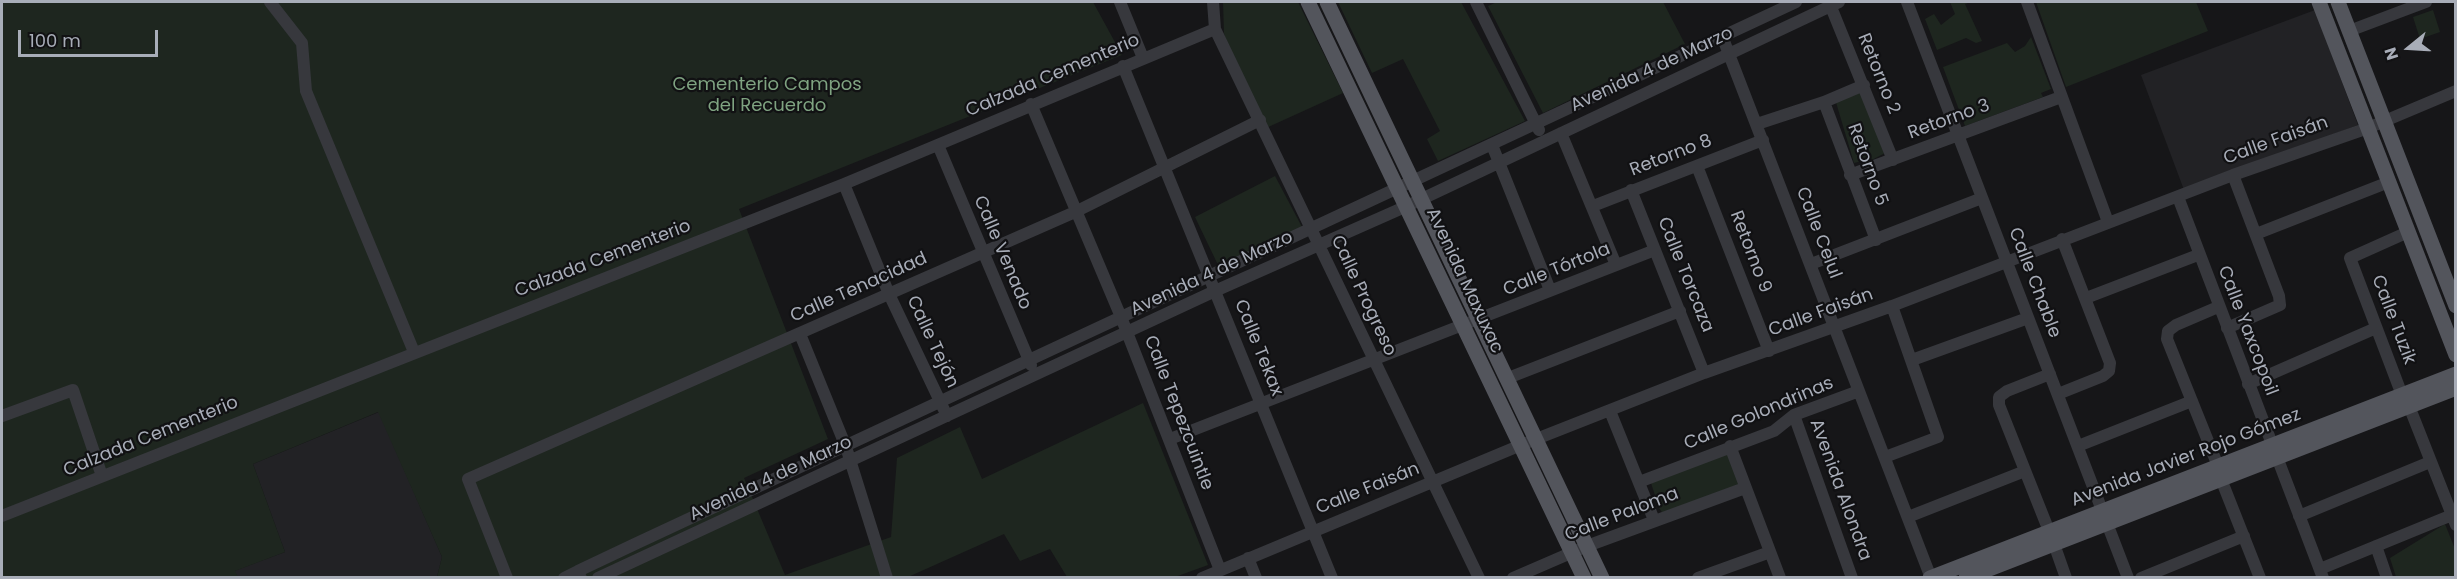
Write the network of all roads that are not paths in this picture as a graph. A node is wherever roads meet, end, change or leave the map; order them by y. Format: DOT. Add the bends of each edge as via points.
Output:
graph roads {
  1 [pos="270,2"];
  2 [pos="1120,2"];
  3 [pos="1214,2"];
  4 [pos="1308,2"];
  5 [pos="1327,2"];
  6 [pos="1476,2"];
  7 [pos="1796,2"];
  8 [pos="1907,2"];
  9 [pos="2027,2"];
  10 [pos="2319,2"];
  11 [pos="2338,2"];
  12 [pos="2426,2"];
  13 [pos="1833,3"];
  14 [pos="1215,29"];
  15 [pos="2349,31"];
  16 [pos="1722,36"];
  17 [pos="1730,53"];
  18 [pos="1143,58"];
  19 [pos="1123,66"];
  20 [pos="1864,85"];
  21 [pos="2455,93"];
  22 [pos="2061,97"];
  23 [pos="1824,102"];
  24 [pos="1031,104"];
  25 [pos="1260,120"];
  26 [pos="2384,121"];
  27 [pos="1537,124"];
  28 [pos="1757,124"];
  29 [pos="2368,128"];
  30 [pos="1561,133"];
  31 [pos="1959,136"];
  32 [pos="1763,140"];
  33 [pos="1543,141"];
  34 [pos="938,145"];
  35 [pos="1492,145"];
  36 [pos="1893,160"];
  37 [pos="1499,163"];
  38 [pos="1697,166"];
  39 [pos="1163,168"];
  40 [pos="1850,175"];
  41 [pos="2234,175"];
  42 [pos="1415,181"];
  43 [pos="2389,182"];
  44 [pos="843,184"];
  45 [pos="1399,188"];
  46 [pos="1631,190"];
  47 [pos="2178,197"];
  48 [pos="1423,198"];
  49 [pos="1982,198"];
  50 [pos="1407,206"];
  51 [pos="1593,206"];
  52 [pos="1076,212"];
  53 [pos="2108,222"];
  54 [pos="1311,228"];
  55 [pos="2408,232"];
  56 [pos="2256,234"];
  57 [pos="2062,239"];
  58 [pos="1876,240"];
  59 [pos="1319,245"];
  60 [pos="1655,250"];
  61 [pos="982,253"];
  62 [pos="2198,255"];
  63 [pos="2007,262"];
  64 [pos="1811,264"];
  65 [pos="1616,265"];
  66 [pos="1209,275"];
  67 [pos="1550,290"];
  68 [pos="1215,291"];
  69 [pos="889,294"];
  70 [pos="2086,298"];
  71 [pos="1892,306"];
  72 [pos="2456,306"];
  73 [pos="2218,307"];
  74 [pos="1680,311"];
  75 [pos="1121,317"];
  76 [pos="2028,318"];
  77 [pos="1480,320"];
  78 [pos="1464,326"];
  79 [pos="1835,327"];
  80 [pos="2227,328"];
  81 [pos="2376,328"];
  82 [pos="1127,333"];
  83 [pos="800,334"];
  84 [pos="1769,351"];
  85 [pos="414,352"];
  86 [pos="2456,355"];
  87 [pos="1372,358"];
  88 [pos="1028,359"];
  89 [pos="1912,360"];
  90 [pos="1704,373"];
  91 [pos="2050,374"];
  92 [pos="2456,374"];
  93 [pos="1035,375"];
  94 [pos="1508,378"];
  95 [pos="2248,384"];
  96 [pos="2456,388"];
  97 [pos="1859,392"];
  98 [pos="2058,394"];
  99 [pos="939,400"];
  100 [pos="2405,400"];
  101 [pos="2192,401"];
  102 [pos="1261,402"];
  103 [pos="1610,411"];
  104 [pos="1794,415"];
  105 [pos="2,416"];
  106 [pos="947,416"];
  107 [pos="1170,439"];
  108 [pos="1537,439"];
  109 [pos="1521,445"];
  110 [pos="1730,446"];
  111 [pos="2078,446"];
  112 [pos="846,447"];
  113 [pos="2274,451"];
  114 [pos="1886,457"];
  115 [pos="2430,462"];
  116 [pos="850,463"];
  117 [pos="2025,471"];
  118 [pos="2220,472"];
  119 [pos="102,476"];
  120 [pos="1433,482"];
  121 [pos="1639,482"];
  122 [pos="759,487"];
  123 [pos="1745,488"];
  124 [pos="766,501"];
  125 [pos="2,516"];
  126 [pos="2299,516"];
  127 [pos="695,517"];
  128 [pos="1908,517"];
  129 [pos="2105,517"];
  130 [pos="1654,520"];
  131 [pos="2454,520"];
  132 [pos="702,530"];
  133 [pos="1313,531"];
  134 [pos="2244,536"];
  135 [pos="2051,538"];
  136 [pos="635,544"];
  137 [pos="1587,546"];
  138 [pos="2376,546"];
  139 [pos="1770,552"];
  140 [pos="1572,554"];
  141 [pos="643,557"];
  142 [pos="1248,558"];
  143 [pos="1220,570"];
  144 [pos="2321,573"];
  145 [pos="579,574"];
  146 [pos="1930,577"];
  147 [pos="507,578"];
  148 [pos="564,578"];
  149 [pos="598,578"];
  150 [pos="887,578"];
  151 [pos="1203,578"];
  152 [pos="1256,578"];
  153 [pos="1332,578"];
  154 [pos="1479,578"];
  155 [pos="1513,578"];
  156 [pos="1584,578"];
  157 [pos="1602,578"];
  158 [pos="1698,578"];
  159 [pos="1780,578"];
  160 [pos="1852,578"];
  161 [pos="1966,578"];
  162 [pos="2066,578"];
  163 [pos="2128,578"];
  164 [pos="2141,578"];
  165 [pos="2260,578"];
  166 [pos="2387,578"];
  1 -- 85 [label="street" via="302,44 306,91"];
  2 -- 18 [label="street"];
  3 -- 14 [label="street"];
  4 -- 45 [label="main road, Avenida Maxuxac"];
  5 -- 42 [label="main road, Avenida Maxuxac"];
  6 -- 27 [label="street"];
  7 -- 16 [label="street, Avenida 4 de Marzo"];
  8 -- 31 [label="street, Calle Chable"];
  9 -- 22 [label="street"];
  10 -- 29 [label="main road"];
  11 -- 15 [label="main road"];
  12 -- 15 [label="street"];
  13 -- 17 [label="street, Avenida 4 de Marzo"];
  13 -- 20 [label="street, Retorno 2"];
  14 -- 18 [label="street, Calzada Cementerio"];
  14 -- 25 [label="street, Calle Progreso"];
  15 -- 26 [label="main road"];
  16 -- 17 [label="street, Calle Celul"];
  16 -- 27 [label="street, Avenida 4 de Marzo"];
  17 -- 28 [label="street, Calle Celul"];
  17 -- 30 [label="street, Avenida 4 de Marzo"];
  18 -- 19 [label="street, Calzada Cementerio"];
  19 -- 24 [label="street, Calzada Cementerio"];
  19 -- 39 [label="street, Calle Tekax"];
  20 -- 23 [label="street"];
  20 -- 36 [label="street, Retorno 2"];
  21 -- 26 [label="street, Calle Faisán"];
  22 -- 31 [label="street, Retorno 3"];
  22 -- 53 [label="street"];
  23 -- 28 [label="street"];
  23 -- 40 [label="street, Retorno 5"];
  24 -- 34 [label="street, Calzada Cementerio"];
  24 -- 52 [label="street, Calle Tepezcuintle"];
  25 -- 39 [label="street, Calle Tenacidad"];
  25 -- 54 [label="street, Calle Progreso"];
  26 -- 29 [label="street, Calle Faisán"];
  26 -- 72 [label="main road"];
  27 -- 33 [label="street"];
  27 -- 35 [label="street, Avenida 4 de Marzo"];
  28 -- 32 [label="street, Calle Celul"];
  29 -- 41 [label="street, Calle Faisán"];
  29 -- 43 [label="main road"];
  30 -- 33 [label="street, Avenida 4 de Marzo"];
  30 -- 51 [label="street"];
  31 -- 36 [label="street, Retorno 3"];
  31 -- 49 [label="street, Calle Chable"];
  32 -- 38 [label="street, Retorno 8"];
  32 -- 64 [label="street, Calle Celul"];
  33 -- 37 [label="street, Avenida 4 de Marzo"];
  34 -- 44 [label="street, Calzada Cementerio"];
  34 -- 61 [label="street, Calle Venado"];
  35 -- 37 [label="street"];
  35 -- 42 [label="street, Avenida 4 de Marzo"];
  36 -- 40 [label="street, Retorno 3"];
  37 -- 48 [label="street, Avenida 4 de Marzo"];
  37 -- 67 [label="street"];
  38 -- 46 [label="street, Retorno 8"];
  38 -- 84 [label="street, Retorno 9"];
  39 -- 52 [label="street, Calle Tenacidad"];
  39 -- 66 [label="street, Calle Tekax"];
  40 -- 58 [label="street, Retorno 5"];
  41 -- 47 [label="street, Calle Faisán"];
  41 -- 56 [label="street"];
  42 -- 45 [label="street, Avenida 4 de Marzo"];
  42 -- 48 [label="main road, Avenida Maxuxac"];
  43 -- 55 [label="main road"];
  43 -- 56 [label="street"];
  44 -- 69 [label="street, Calle Tejón"];
  44 -- 85 [label="street, Calzada Cementerio"];
  45 -- 50 [label="main road, Avenida Maxuxac"];
  45 -- 54 [label="street, Avenida 4 de Marzo"];
  46 -- 51 [label="street, Retorno 8"];
  46 -- 60 [label="street, Calle Torcaza"];
  47 -- 53 [label="street, Calle Faisán"];
  47 -- 62 [label="street, Calle Yaxcopoil"];
  48 -- 50 [label="street, Avenida 4 de Marzo"];
  48 -- 77 [label="main road, Avenida Maxuxac"];
  49 -- 58 [label="street"];
  49 -- 63 [label="street, Calle Chable"];
  50 -- 59 [label="street, Avenida 4 de Marzo"];
  50 -- 78 [label="main road, Avenida Maxuxac"];
  51 -- 65 [label="street"];
  52 -- 61 [label="street, Calle Tenacidad"];
  52 -- 75 [label="street, Calle Tepezcuintle"];
  53 -- 57 [label="street, Calle Faisán"];
  54 -- 59 [label="street, Calle Progreso"];
  54 -- 66 [label="street, Avenida 4 de Marzo"];
  55 -- 81 [label="street, Calle Tuzik" via="2350,258"];
  55 -- 86 [label="main road"];
  56 -- 80 [label="street" via="2280,305"];
  57 -- 63 [label="street, Calle Faisán"];
  57 -- 70 [label="street"];
  58 -- 64 [label="street"];
  59 -- 68 [label="street, Avenida 4 de Marzo"];
  59 -- 87 [label="street, Calle Progreso"];
  60 -- 65 [label="street, Calle Tórtola"];
  60 -- 74 [label="street, Calle Torcaza"];
  61 -- 69 [label="street, Calle Tenacidad"];
  61 -- 88 [label="street, Calle Venado"];
  62 -- 70 [label="street"];
  62 -- 73 [label="street, Calle Yaxcopoil"];
  63 -- 71 [label="street, Calle Faisán"];
  63 -- 76 [label="street, Calle Chable"];
  64 -- 79 [label="street, Calle Celul"];
  65 -- 67 [label="street, Calle Tórtola"];
  66 -- 68 [label="street, Calle Tekax"];
  66 -- 75 [label="street, Avenida 4 de Marzo"];
  67 -- 77 [label="street, Calle Tórtola"];
  68 -- 82 [label="street, Avenida 4 de Marzo"];
  68 -- 102 [label="street, Calle Tekax"];
  69 -- 83 [label="street, Calle Tenacidad"];
  69 -- 99 [label="street, Calle Tejón"];
  70 -- 98 [label="street" via="2110,363 2109,371"];
  71 -- 79 [label="street, Calle Faisán"];
  71 -- 89 [label="street"];
  73 -- 80 [label="street, Calle Yaxcopoil"];
  73 -- 101 [label="street" via="2168,331 2167,339"];
  74 -- 90 [label="street, Calle Torcaza"];
  74 -- 94 [label="street"];
  75 -- 82 [label="street, Calle Tepezcuintle"];
  75 -- 88 [label="street, Avenida 4 de Marzo"];
  76 -- 89 [label="street"];
  76 -- 91 [label="street, Calle Chable"];
  77 -- 78 [label="street, Calle Tórtola"];
  77 -- 94 [label="main road, Avenida Maxuxac"];
  78 -- 87 [label="street, Calle Tórtola"];
  78 -- 109 [label="main road, Avenida Maxuxac"];
  79 -- 84 [label="street, Calle Faisán"];
  79 -- 97 [label="street, Calle Celul"];
  80 -- 95 [label="street, Calle Yaxcopoil"];
  81 -- 95 [label="street"];
  81 -- 100 [label="street, Calle Tuzik"];
  82 -- 93 [label="street, Avenida 4 de Marzo"];
  82 -- 107 [label="street, Calle Tepezcuintle"];
  83 -- 112 [label="street"];
  83 -- 147 [label="street, Calle Tenacidad" via="468,479"];
  84 -- 90 [label="street, Calle Faisán"];
  85 -- 119 [label="street, Calzada Cementerio"];
  87 -- 102 [label="street, Calle Tórtola"];
  87 -- 120 [label="street, Calle Progreso"];
  88 -- 93 [label="street, Calle Venado"];
  88 -- 99 [label="street, Avenida 4 de Marzo"];
  89 -- 114 [label="street" via="1938,436"];
  90 -- 103 [label="street, Calle Faisán"];
  91 -- 98 [label="street, Calle Chable"];
  91 -- 117 [label="street" via="1999,397"];
  92 -- 100 [label="main road, Avenida Javier Rojo Gómez"];
  93 -- 106 [label="street, Avenida 4 de Marzo"];
  94 -- 108 [label="main road, Avenida Maxuxac"];
  95 -- 113 [label="street, Calle Yaxcopoil"];
  96 -- 100 [label="main road, Avenida Javier Rojo Gómez"];
  97 -- 104 [label="street, Calle Golondrinas"];
  97 -- 114 [label="street, Calle Celul"];
  98 -- 111 [label="street, Calle Chable"];
  99 -- 106 [label="street, Calle Tejón"];
  99 -- 112 [label="street, Avenida 4 de Marzo"];
  100 -- 113 [label="main road, Avenida Javier Rojo Gómez"];
  100 -- 115 [label="street, Calle Tuzik"];
  101 -- 111 [label="street"];
  101 -- 118 [label="street"];
  102 -- 107 [label="street, Calle Tórtola"];
  102 -- 133 [label="street, Calle Tekax"];
  103 -- 108 [label="street, Calle Faisán"];
  103 -- 121 [label="street"];
  104 -- 110 [label="street, Calle Golondrinas" via="1774,431"];
  104 -- 160 [label="street, Avenida Alondra"];
  105 -- 119 [label="street" via="73,390"];
  106 -- 116 [label="street, Avenida 4 de Marzo"];
  107 -- 143 [label="street, Calle Tepezcuintle"];
  108 -- 109 [label="street, Calle Faisán"];
  108 -- 137 [label="main road, Avenida Maxuxac"];
  109 -- 120 [label="street, Calle Faisán"];
  109 -- 140 [label="main road, Avenida Maxuxac"];
  110 -- 121 [label="street, Calle Golondrinas"];
  110 -- 123 [label="street"];
  111 -- 129 [label="street, Calle Chable"];
  112 -- 116 [label="street"];
  112 -- 122 [label="street, Avenida 4 de Marzo"];
  113 -- 118 [label="main road, Avenida Javier Rojo Gómez"];
  113 -- 126 [label="street, Calle Yaxcopoil"];
  114 -- 128 [label="street, Calle Celul"];
  115 -- 126 [label="street"];
  115 -- 131 [label="street, Calle Tuzik"];
  116 -- 124 [label="street, Avenida 4 de Marzo"];
  116 -- 150 [label="street"];
  117 -- 128 [label="street"];
  117 -- 135 [label="street"];
  118 -- 129 [label="main road, Avenida Javier Rojo Gómez"];
  118 -- 134 [label="street"];
  119 -- 125 [label="street, Calzada Cementerio"];
  120 -- 133 [label="street, Calle Faisán"];
  120 -- 154 [label="street, Calle Progreso"];
  121 -- 130 [label="street"];
  122 -- 124 [label="street"];
  122 -- 127 [label="street, Avenida 4 de Marzo"];
  123 -- 130 [label="street, Calle Paloma"];
  123 -- 139 [label="street"];
  124 -- 132 [label="street, Avenida 4 de Marzo"];
  126 -- 144 [label="street, Calle Yaxcopoil"];
  127 -- 132 [label="street"];
  127 -- 136 [label="street, Avenida 4 de Marzo"];
  128 -- 146 [label="street, Calle Celul"];
  129 -- 135 [label="main road, Avenida Javier Rojo Gómez"];
  129 -- 163 [label="street, Calle Chable"];
  130 -- 137 [label="street, Calle Paloma"];
  131 -- 138 [label="street"];
  132 -- 141 [label="street, Avenida 4 de Marzo"];
  133 -- 142 [label="street, Calle Faisán"];
  133 -- 153 [label="street, Calle Tekax"];
  134 -- 164 [label="street"];
  134 -- 165 [label="street"];
  135 -- 146 [label="main road, Avenida Javier Rojo Gómez"];
  135 -- 161 [label="main road, Avenida Javier Rojo Gómez"];
  135 -- 162 [label="street"];
  136 -- 141 [label="street"];
  136 -- 145 [label="street, Avenida 4 de Marzo"];
  137 -- 140 [label="street, Calle Paloma"];
  137 -- 157 [label="main road, Avenida Maxuxac"];
  138 -- 144 [label="street"];
  138 -- 166 [label="street"];
  139 -- 158 [label="street"];
  139 -- 159 [label="street"];
  140 -- 155 [label="street, Calle Paloma"];
  140 -- 156 [label="main road, Avenida Maxuxac"];
  141 -- 149 [label="street, Avenida 4 de Marzo"];
  142 -- 143 [label="street, Calle Faisán"];
  142 -- 152 [label="street"];
  143 -- 151 [label="street, Calle Faisán"];
  145 -- 148 [label="street, Avenida 4 de Marzo"];
}
